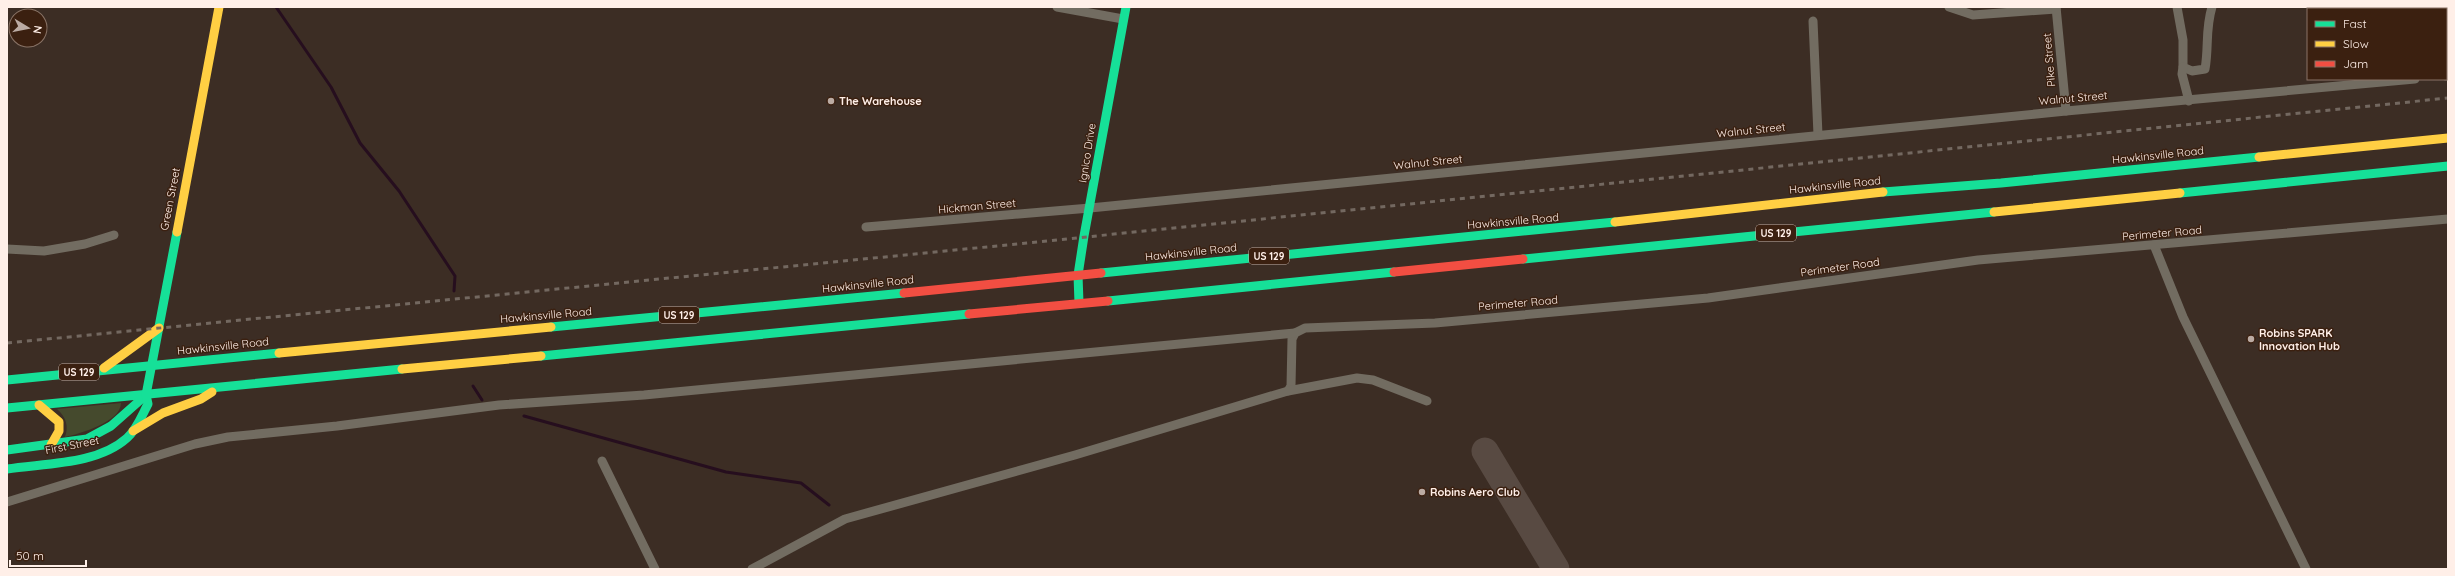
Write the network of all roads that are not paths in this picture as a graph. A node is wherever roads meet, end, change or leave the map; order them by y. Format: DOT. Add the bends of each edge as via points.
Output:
graph roads {
  1 [pos="219,7"];
  2 [pos="1057,7"];
  3 [pos="1126,7"];
  4 [pos="1949,7"];
  5 [pos="2177,7"];
  6 [pos="2212,7"];
  7 [pos="2056,8"];
  8 [pos="1123,19"];
  9 [pos="1812,21"];
  10 [pos="2183,67"];
  11 [pos="2405,80"];
  12 [pos="2189,101"];
  13 [pos="2066,111"];
  14 [pos="1818,135"];
  15 [pos="2448,138"];
  16 [pos="2448,166"];
  17 [pos="1090,208"];
  18 [pos="2448,220"];
  19 [pos="866,227"];
  20 [pos="114,236"];
  21 [pos="2154,246"];
  22 [pos="7,249"];
  23 [pos="1078,276"];
  24 [pos="1080,303"];
  25 [pos="159,328"];
  26 [pos="1295,333"];
  27 [pos="152,365"];
  28 [pos="102,369"];
  29 [pos="7,380"];
  30 [pos="215,388"];
  31 [pos="1288,391"];
  32 [pos="146,396"];
  33 [pos="1428,401"];
  34 [pos="39,405"];
  35 [pos="7,408"];
  36 [pos="133,431"];
  37 [pos="51,445"];
  38 [pos="7,450"];
  39 [pos="602,461"];
  40 [pos="7,469"];
  41 [pos="7,502"];
  42 [pos="655,569"];
  43 [pos="752,569"];
  44 [pos="2306,569"];
  1 -- 25 [label="main road, Green Street"];
  2 -- 8 [label="street"];
  3 -- 8 [label="main road, Ignico Drive"];
  4 -- 7 [label="street" via="1973,15"];
  5 -- 10 [label="street" via="2183,40"];
  6 -- 10 [label="street" via="2207,24 2205,69 2192,71"];
  7 -- 13 [label="street, Pike Street"];
  8 -- 17 [label="main road, Ignico Drive"];
  9 -- 14 [label="street"];
  10 -- 12 [label="street" via="2182,74"];
  11 -- 12 [label="street, Walnut Street"];
  12 -- 13 [label="street, Walnut Street"];
  13 -- 14 [label="street, Walnut Street"];
  14 -- 17 [label="street, Walnut Street"];
  15 -- 23 [label="main road, Hawkinsville Road / US 129" via="2001,183 1921,188 1554,229 1391,243"];
  16 -- 24 [label="main road, US 129"];
  17 -- 19 [label="street, Hickman Street"];
  17 -- 23 [label="main road, Ignico Drive"];
  18 -- 21 [label="street, Perimeter Road"];
  20 -- 22 [label="street" via="44,252"];
  21 -- 26 [label="street, Perimeter Road" via="1978,260 1708,298 1435,322 1305,328"];
  21 -- 44 [label="street" via="2183,317"];
  23 -- 24 [label="main road, Ignico Drive"];
  23 -- 27 [label="main road, Hawkinsville Road / US 129"];
  24 -- 30 [label="main road, US 129"];
  25 -- 27 [label="main road, Green Street"];
  25 -- 28 [label="main road"];
  26 -- 31 [label="street" via="1292,339 1291,386"];
  26 -- 41 [label="street, Perimeter Road" via="644,395 499,405 337,426 228,436"];
  27 -- 28 [label="main road, Hawkinsville Road / US 129"];
  27 -- 32 [label="main road, Green Street"];
  28 -- 29 [label="main road, Hawkinsville Road / US 129"];
  30 -- 32 [label="main road, US 129"];
  30 -- 36 [label="main road" via="206,398 165,412 142,429"];
  31 -- 33 [label="street" via="1357,378 1372,380"];
  31 -- 43 [label="street" via="1075,455 841,520"];
  32 -- 34 [label="main road, US 129"];
  32 -- 36 [label="main road, First Street" via="148,404"];
  32 -- 37 [label="main road, First Street" via="103,432 87,439"];
  34 -- 35 [label="main road, US 129"];
  34 -- 37 [label="main road" via="56,416 60,423 59,434"];
  36 -- 40 [label="main road, First Street" via="121,443 98,454"];
  37 -- 38 [label="main road, First Street"];
  39 -- 42 [label="street"];
}
